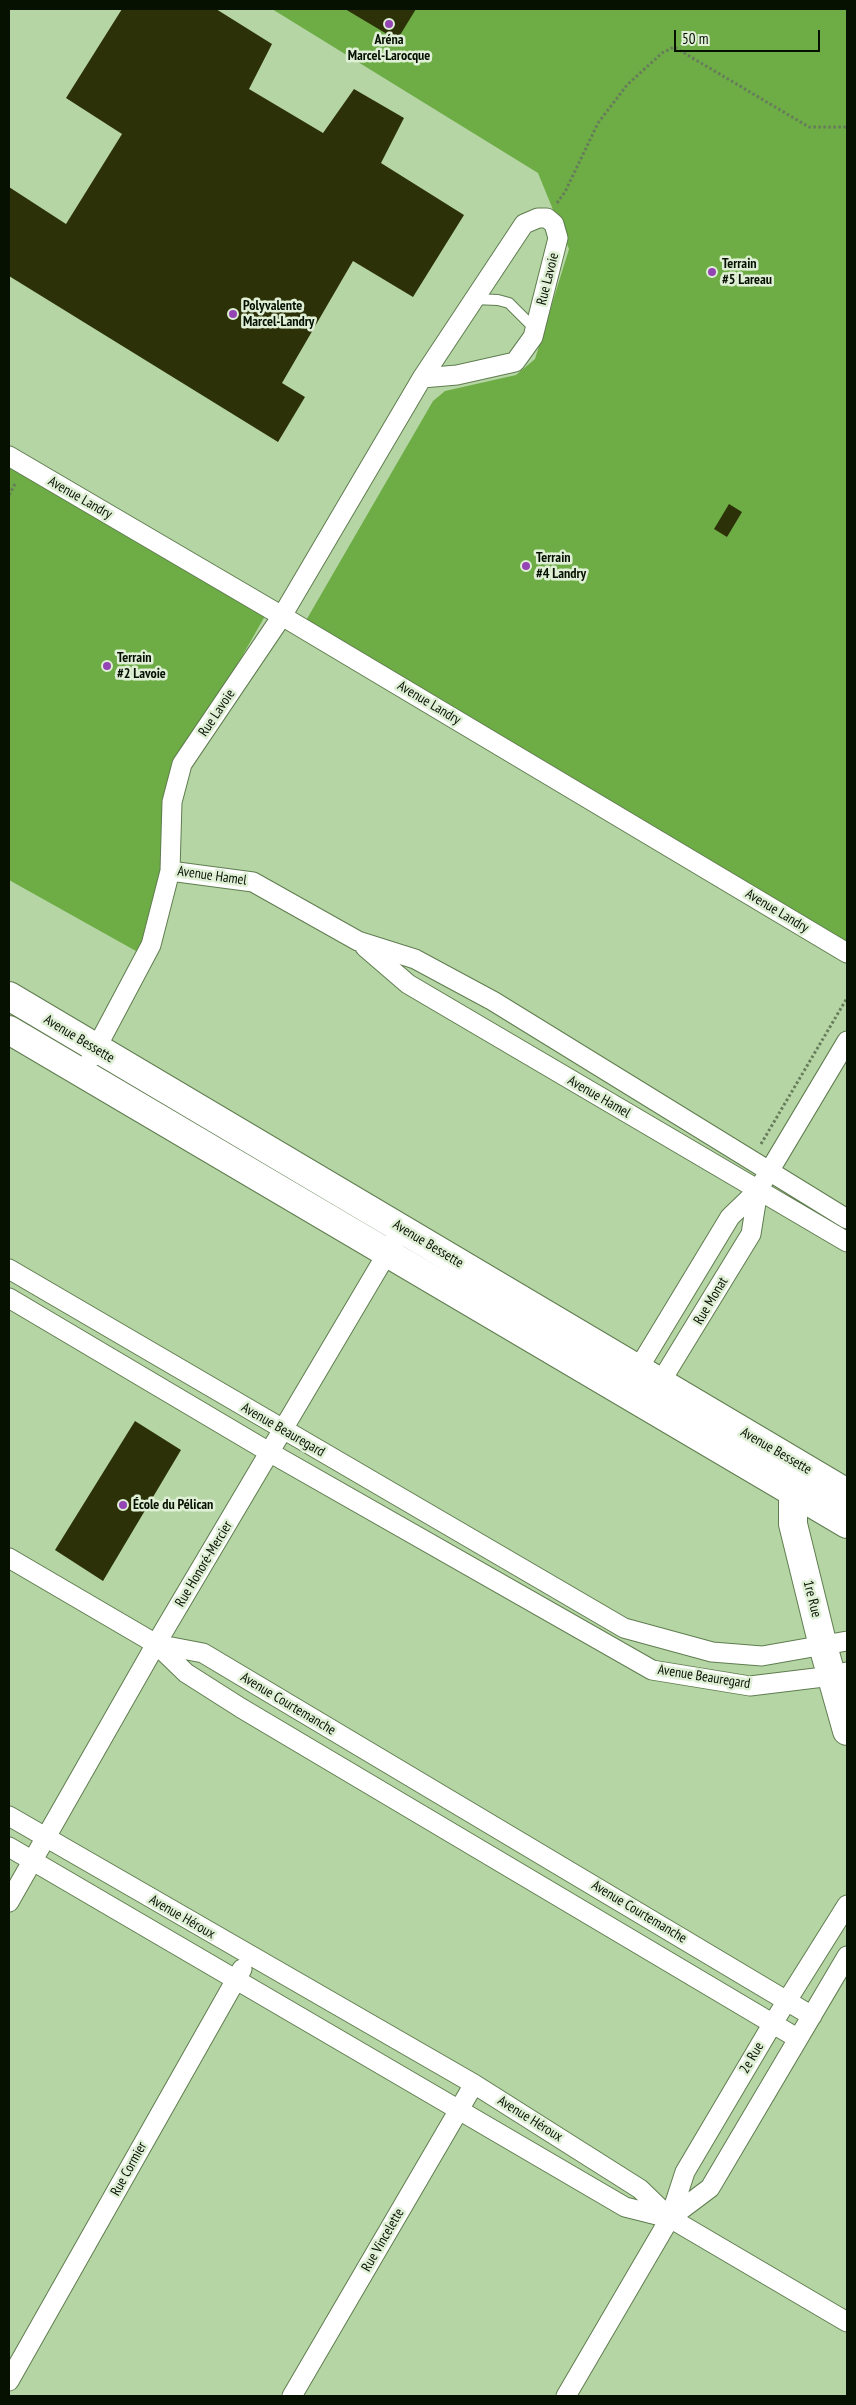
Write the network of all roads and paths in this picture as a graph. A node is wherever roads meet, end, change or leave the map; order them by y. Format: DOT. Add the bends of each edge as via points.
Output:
graph roads {
  1 [pos="847,127"];
  2 [pos="547,218"];
  3 [pos="474,299"];
  4 [pos="535,329"];
  5 [pos="422,378"];
  6 [pos="9,456"];
  7 [pos="282,616"];
  8 [pos="170,871"];
  9 [pos="358,941"];
  10 [pos="847,953"];
  11 [pos="9,996"];
  12 [pos="9,1030"];
  13 [pos="847,1041"];
  14 [pos="96,1049"];
  15 [pos="84,1074"];
  16 [pos="769,1172"];
  17 [pos="758,1190"];
  18 [pos="847,1219"];
  19 [pos="402,1228"];
  20 [pos="847,1242"];
  21 [pos="387,1253"];
  22 [pos="9,1268"];
  23 [pos="9,1298"];
  24 [pos="642,1388"];
  25 [pos="283,1430"];
  26 [pos="269,1452"];
  27 [pos="799,1465"];
  28 [pos="793,1492"];
  29 [pos="847,1493"];
  30 [pos="847,1524"];
  31 [pos="9,1558"];
  32 [pos="559,1590"];
  33 [pos="545,1609"];
  34 [pos="156,1644"];
  35 [pos="835,1644"];
  36 [pos="840,1674"];
  37 [pos="847,1731"];
  38 [pos="465,1809"];
  39 [pos="9,1816"];
  40 [pos="452,1833"];
  41 [pos="45,1838"];
  42 [pos="9,1847"];
  43 [pos="32,1860"];
  44 [pos="9,1902"];
  45 [pos="847,1904"];
  46 [pos="250,1956"];
  47 [pos="847,1956"];
  48 [pos="236,1979"];
  49 [pos="787,2000"];
  50 [pos="356,2016"];
  51 [pos="812,2016"];
  52 [pos="773,2023"];
  53 [pos="797,2038"];
  54 [pos="344,2041"];
  55 [pos="474,2084"];
  56 [pos="459,2109"];
  57 [pos="670,2218"];
  58 [pos="847,2322"];
  59 [pos="9,2381"];
  60 [pos="292,2396"];
  61 [pos="566,2396"];
  1 -- 2 [label="path" via="809,127 674,47 662,53 626,85 598,123 565,192"];
  2 -- 3 [label="street, Rue Lavoie" via="524,224"];
  2 -- 4 [label="street, Rue Lavoie" via="554,224 558,238"];
  3 -- 4 [label="lane" via="509,303"];
  3 -- 5 [label="street, Rue Lavoie"];
  4 -- 5 [label="street, Rue Lavoie" via="515,362 457,375"];
  5 -- 7 [label="street, Rue Lavoie"];
  6 -- 7 [label="street, Avenue Landry"];
  7 -- 8 [label="street, Rue Lavoie" via="182,764 172,802"];
  7 -- 10 [label="street, Avenue Landry"];
  8 -- 9 [label="street, Avenue Hamel" via="253,882"];
  8 -- 14 [label="street, Rue Lavoie" via="151,945"];
  9 -- 16 [label="street, Avenue Hamel" via="415,959 493,1001"];
  9 -- 17 [label="street, Avenue Hamel" via="408,984"];
  11 -- 14 [label="street, Avenue Bessette"];
  12 -- 15 [label="street, Avenue Bessette"];
  13 -- 16 [label="street, Rue Monat"];
  14 -- 15 [label="street, Rue Lavoie"];
  14 -- 19 [label="street, Avenue Bessette"];
  15 -- 21 [label="street, Avenue Bessette"];
  16 -- 17 [label="street, Rue Monat"];
  16 -- 18 [label="street, Avenue Hamel"];
  17 -- 20 [label="street, Avenue Hamel"];
  17 -- 24 [label="street, Rue Monat" via="730,1217"];
  17 -- 24 [label="street, Rue Monat" via="751,1234"];
  19 -- 21 [label="street, Rue Honoré-Mercier"];
  19 -- 24 [label="street, Avenue Bessette"];
  21 -- 24 [label="street, Avenue Bessette"];
  21 -- 25 [label="street, Rue Honoré-Mercier"];
  22 -- 25 [label="street, Avenue Beauregard"];
  23 -- 26 [label="street, Avenue Beauregard"];
  24 -- 27 [label="street, Avenue Bessette"];
  24 -- 28 [label="street, Avenue Bessette"];
  25 -- 26 [label="street, Rue Honoré-Mercier"];
  25 -- 32 [label="street, Avenue Beauregard"];
  26 -- 33 [label="street, Avenue Beauregard"];
  26 -- 34 [label="street, Rue Honoré-Mercier"];
  27 -- 28 [label="street, 1re Rue"];
  27 -- 29 [label="street, Avenue Bessette"];
  28 -- 30 [label="street, Avenue Bessette"];
  28 -- 35 [label="street, 1re Rue" via="793,1524"];
  31 -- 34 [label="street, Avenue Courtemanche"];
  32 -- 33 [label="street"];
  32 -- 35 [label="street, Avenue Beauregard" via="624,1628 712,1652 762,1656"];
  33 -- 36 [label="street, Avenue Beauregard" via="652,1670 750,1686"];
  34 -- 38 [label="street, Avenue Courtemanche" via="203,1653"];
  34 -- 40 [label="street, Avenue Courtemanche" via="186,1674"];
  34 -- 41 [label="street, Rue Honoré-Mercier"];
  35 -- 36 [label="street, 1re Rue"];
  36 -- 37 [label="street, 1re Rue"];
  38 -- 40 [label="street"];
  38 -- 49 [label="street, Avenue Courtemanche"];
  39 -- 41 [label="street, Avenue Héroux"];
  40 -- 52 [label="street, Avenue Courtemanche"];
  41 -- 43 [label="street, Rue Honoré-Mercier"];
  41 -- 46 [label="street, Avenue Héroux"];
  42 -- 43 [label="street, Avenue Héroux"];
  43 -- 44 [label="street, Rue Honoré-Mercier"];
  43 -- 48 [label="street, Avenue Héroux"];
  45 -- 49 [label="street, 2e Rue"];
  46 -- 48 [label="street, Rue Cormier"];
  46 -- 50 [label="street, Avenue Héroux"];
  47 -- 51 [label="street, 2e Rue"];
  48 -- 54 [label="street, Avenue Héroux"];
  48 -- 59 [label="street, Rue Cormier"];
  49 -- 51 [label="street, Avenue Courtemanche"];
  49 -- 52 [label="street, 2e Rue"];
  50 -- 54 [label="street"];
  50 -- 55 [label="street, Avenue Héroux"];
  51 -- 53 [label="street, 2e Rue"];
  52 -- 53 [label="street, Avenue Courtemanche"];
  52 -- 57 [label="street, 2e Rue" via="685,2172"];
  53 -- 57 [label="street, 2e Rue" via="710,2188"];
  54 -- 56 [label="street, Avenue Héroux"];
  55 -- 56 [label="street, Rue Vincelette"];
  55 -- 57 [label="street, Avenue Héroux" via="640,2189"];
  56 -- 57 [label="street, Avenue Héroux" via="625,2207"];
  56 -- 60 [label="street, Rue Vincelette"];
  57 -- 58 [label="street, Avenue Héroux"];
  57 -- 61 [label="street, 2e Rue"];
}
